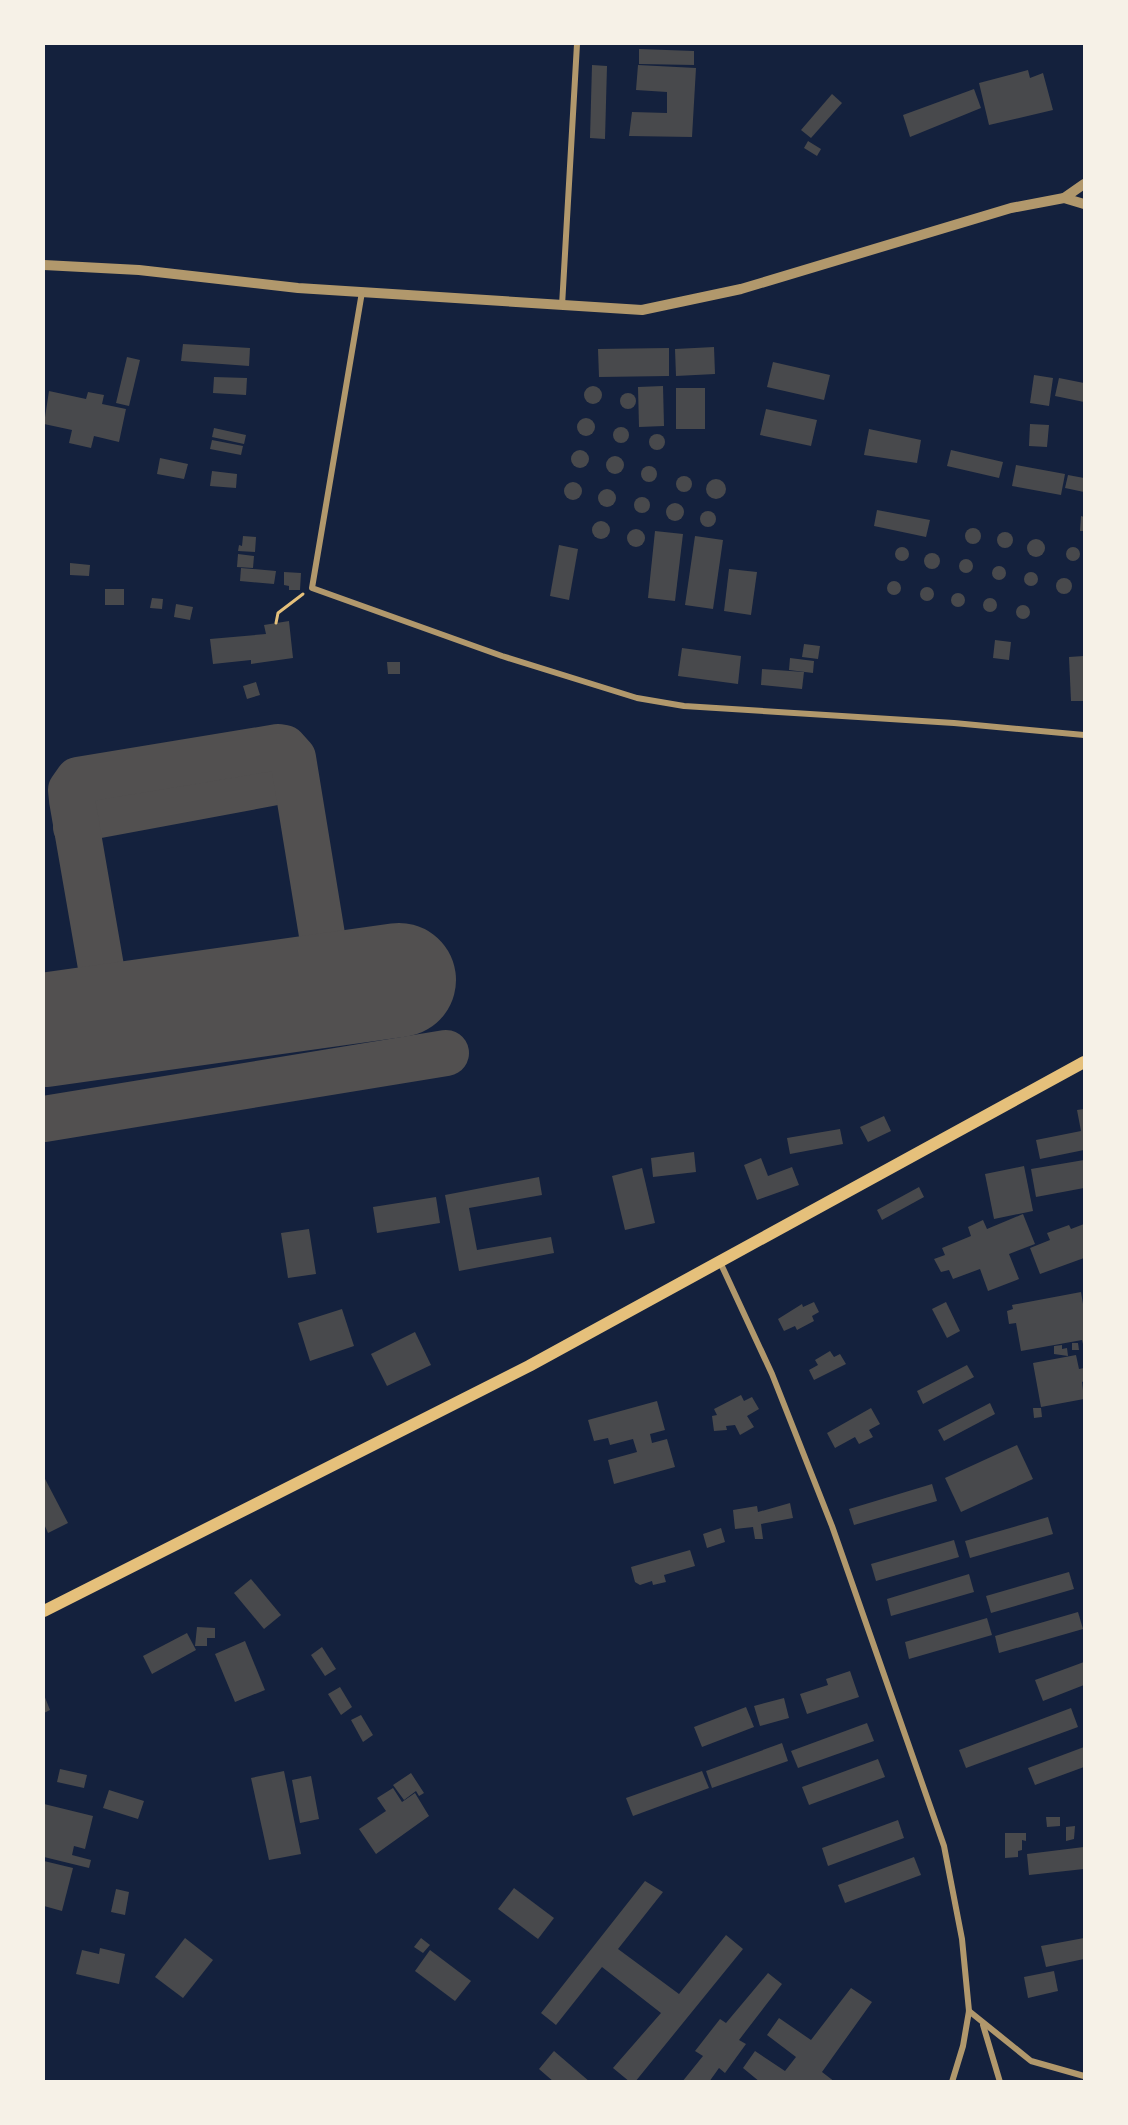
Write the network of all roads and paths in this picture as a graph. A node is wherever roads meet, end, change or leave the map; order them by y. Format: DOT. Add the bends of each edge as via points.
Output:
graph roads {
  1 [pos="577,44"];
  2 [pos="1084,183"];
  3 [pos="1064,198"];
  4 [pos="1084,204"];
  5 [pos="44,265"];
  6 [pos="362,291"];
  7 [pos="562,306"];
  8 [pos="312,588"];
  9 [pos="276,623"];
  10 [pos="1084,735"];
  11 [pos="1084,1062"];
  12 [pos="720,1262"];
  13 [pos="44,1611"];
  14 [pos="969,2011"];
  15 [pos="982,2024"];
  16 [pos="1084,2076"];
  17 [pos="952,2082"];
  18 [pos="1000,2082"];
  1 -- 7 [label="street"];
  2 -- 3 [label="street"];
  3 -- 4 [label="street"];
  3 -- 7 [label="street" via="1011,208 686,303 642,310"];
  5 -- 6 [label="street"];
  6 -- 7 [label="street"];
  6 -- 8 [label="street"];
  8 -- 9 [label="path" via="278,613"];
  8 -- 10 [label="street" via="502,656 637,698 684,706"];
  11 -- 12 [label="main road"];
  12 -- 13 [label="main road" via="529,1366"];
  12 -- 14 [label="street" via="772,1374 832,1526 940,1835 958,1915"];
  14 -- 15 [label="street"];
  14 -- 17 [label="street"];
  15 -- 16 [label="street" via="1031,2061"];
  15 -- 18 [label="street"];
}
